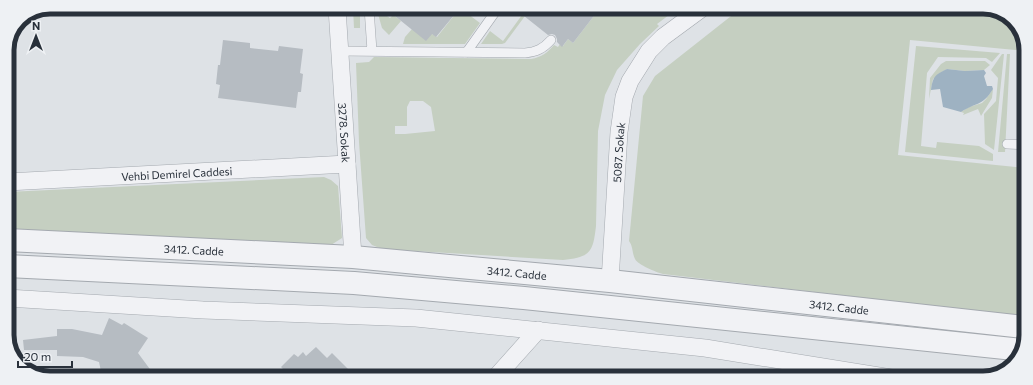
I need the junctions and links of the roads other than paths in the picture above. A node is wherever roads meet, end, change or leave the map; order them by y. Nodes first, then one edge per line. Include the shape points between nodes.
1 (337, 14) edge
2 (369, 14) edge
3 (494, 14) edge
4 (694, 14) edge
5 (551, 40) dead end
6 (340, 51) junction
7 (372, 51) junction
8 (466, 53) junction
9 (1007, 144) dead end
10 (1019, 145) edge
11 (347, 164) junction
12 (14, 182) edge
13 (14, 240) edge
14 (353, 257) junction
15 (14, 266) edge
16 (610, 281) junction
17 (354, 283) junction
18 (14, 298) edge
19 (1019, 326) edge
20 (538, 330) junction
21 (1016, 349) edge
22 (501, 371) edge
23 (848, 371) edge

1 - 6 street, 3278. Sokak
2 - 7 lane
3 - 8 lane
4 - 16 street, 5087. Sokak via 649,51 638,66 624,97 619,132
5 - 8 lane via 542,49 525,54
6 - 7 lane
6 - 11 street, 3278. Sokak
7 - 8 lane
9 - 10 lane
11 - 12 street, Vehbi Demirel Caddesi
11 - 14 street, 3278. Sokak
13 - 14 street, 3412. Cadde
14 - 16 street, 3412. Cadde
14 - 17 street
15 - 17 street
16 - 19 street, 3412. Cadde
17 - 21 street via 532,298
18 - 20 street via 203,310 416,318
20 - 22 street
20 - 23 street via 705,348

